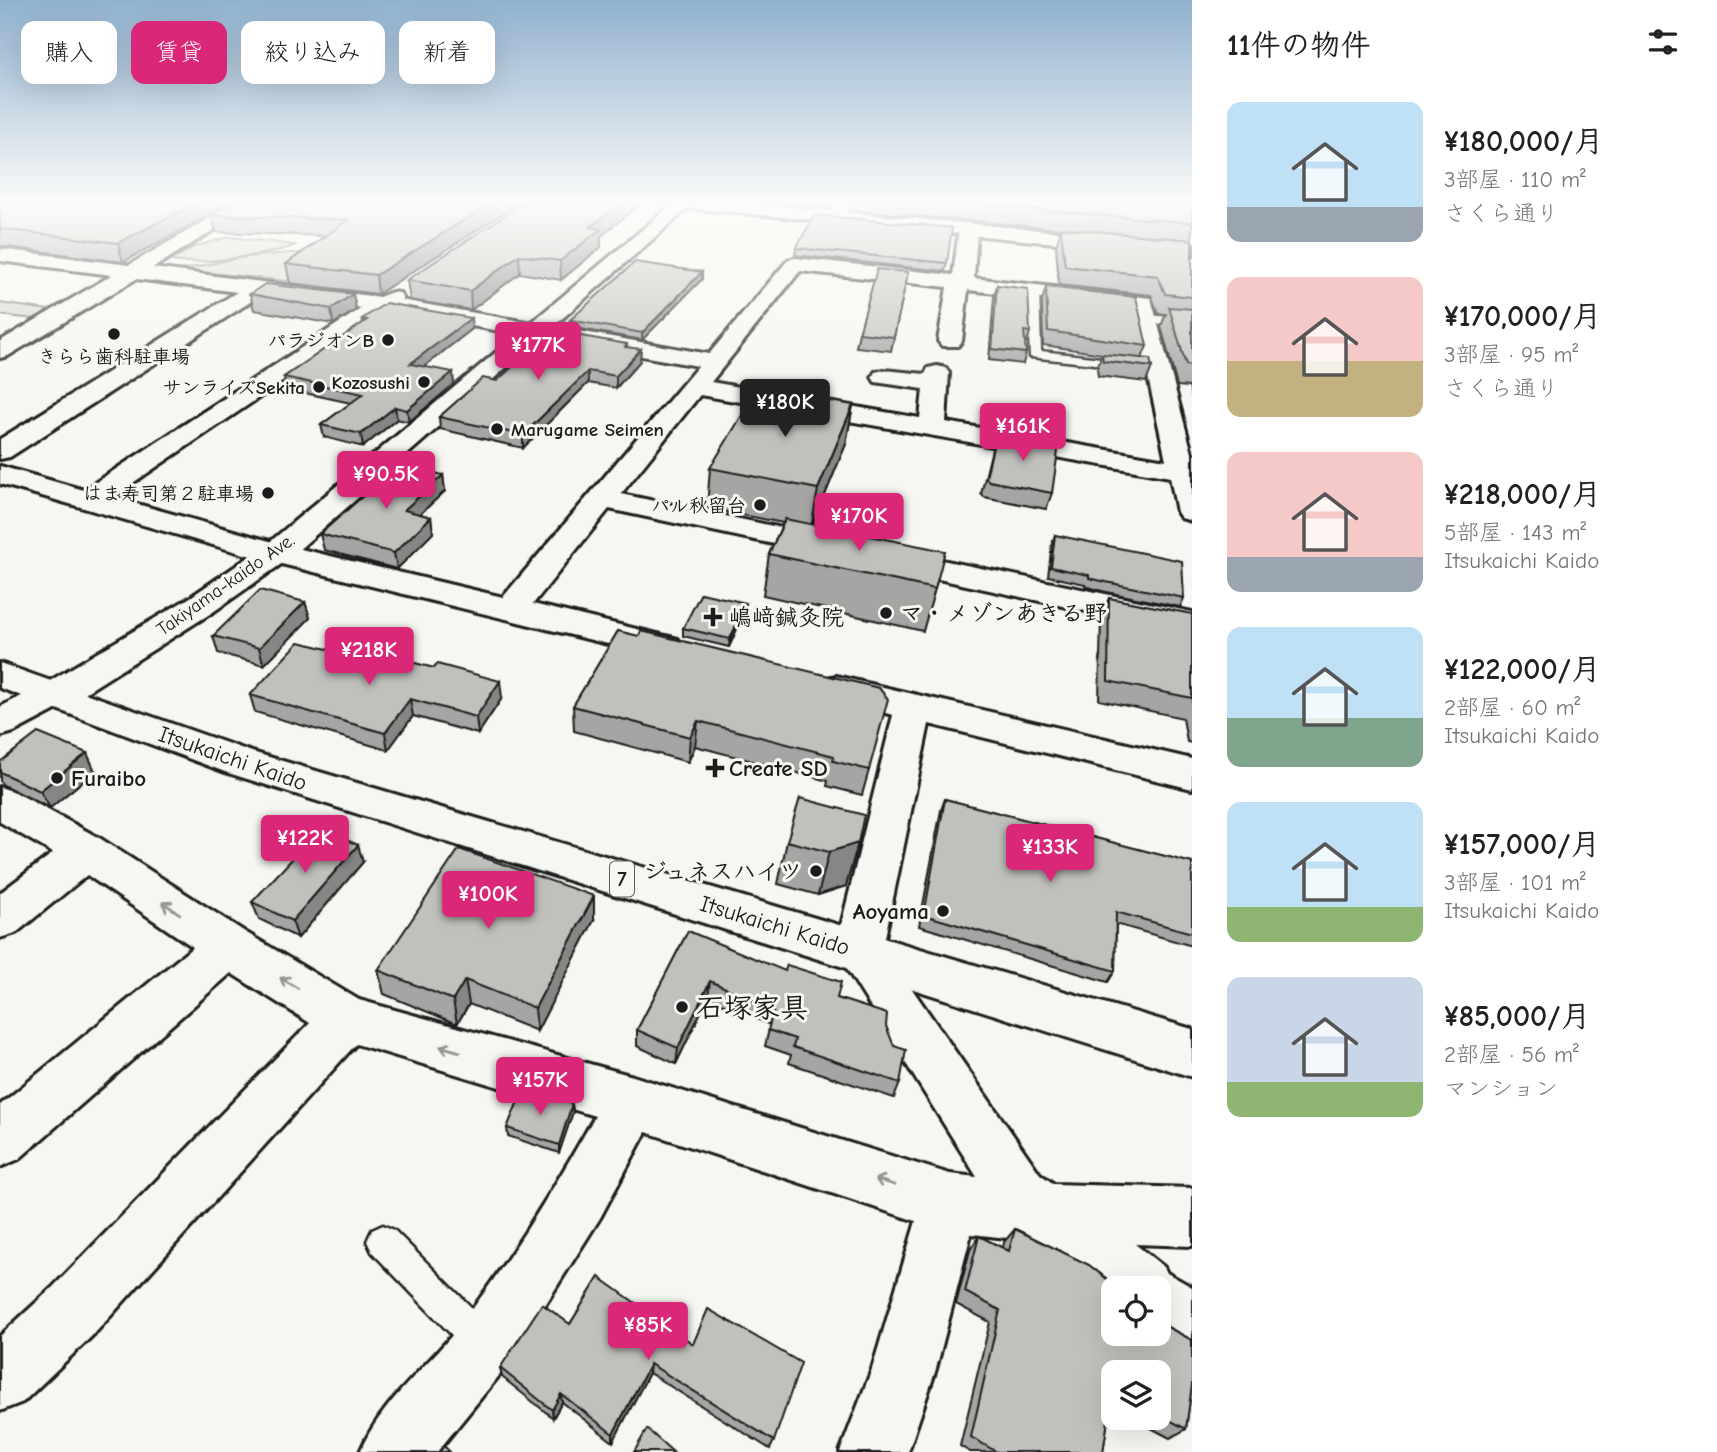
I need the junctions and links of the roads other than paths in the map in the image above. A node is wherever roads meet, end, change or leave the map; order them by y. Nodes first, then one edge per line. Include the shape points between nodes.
1 (123, 270) edge
2 (608, 270) edge
3 (790, 270) edge
4 (846, 270) edge
5 (964, 270) edge
6 (133, 271) junction
7 (963, 283) junction
8 (259, 287) junction
9 (406, 289) edge
10 (1033, 290) junction
11 (384, 304) junction
12 (1147, 318) junction
13 (1192, 323) edge
14 (537, 331) junction
15 (950, 341) dead end
16 (0, 351) edge
17 (715, 362) junction
18 (884, 377) dead end
19 (1161, 380) junction
20 (695, 387) junction
21 (1192, 394) edge
22 (932, 428) junction
23 (0, 451) edge
24 (1182, 471) junction
25 (0, 475) edge
26 (602, 499) junction
27 (88, 500) junction
28 (1192, 512) edge
29 (276, 553) junction
30 (511, 610) junction
31 (1192, 623) edge
32 (700, 655) edge
33 (0, 675) edge
34 (807, 681) edge
35 (55, 694) junction
36 (915, 707) junction
37 (0, 723) edge
38 (1192, 774) edge
39 (0, 803) edge
40 (86, 851) junction
41 (0, 919) edge
42 (228, 946) junction
43 (859, 950) junction
44 (347, 1019) junction
45 (1192, 1053) edge
46 (633, 1102) junction
47 (0, 1140) edge
48 (950, 1203) junction
49 (1042, 1213) junction
50 (1192, 1217) edge
51 (383, 1241) dead end
52 (1127, 1276) edge
53 (1171, 1310) edge
54 (1192, 1325) edge
55 (484, 1345) junction
56 (0, 1379) edge
57 (888, 1446) edge
58 (394, 1452) edge

1 - 6 main road
2 - 14 main road, Takiyama-kaido Ave.
3 - 17 main road
4 - 7 main road
5 - 7 main road
6 - 8 main road
6 - 16 main road
7 - 10 main road
7 - 15 main road via 958,288
8 - 11 main road
8 - 23 main road
9 - 11 main road
10 - 12 main road via 1143,303
10 - 19 lane via 1035,354
11 - 14 main road
11 - 27 main road
12 - 13 lane
12 - 19 main road
14 - 17 main road
14 - 29 main road, Takiyama-kaido Ave.
17 - 20 main road
18 - 22 main road via 936,378
19 - 21 main road
19 - 24 main road
20 - 22 main road
20 - 26 main road
22 - 24 main road
24 - 28 main road
25 - 27 main road
26 - 30 main road
26 - 31 main road
27 - 29 main road
29 - 30 main road
29 - 35 main road, Takiyama-kaido Ave.
30 - 32 main road
33 - 35 main road, Itsukaichi Kaido / 7
34 - 36 main road
35 - 37 main road, Takiyama-kaido Ave.
35 - 43 main road, Itsukaichi Kaido / 7 via 251,766
36 - 38 main road
36 - 43 main road
39 - 40 main road
40 - 41 main road
42 -> 40 main road
44 -> 42 main road
42 - 47 main road
43 - 45 main road, Itsukaichi Kaido / 7
43 - 49 main road via 1020,1194
46 -> 44 main road
44 - 56 main road via 74,1310
48 -> 46 main road
46 - 55 main road via 580,1198
48 - 49 main road
48 - 57 main road via 904,1369
49 - 50 main road
49 - 52 main road
51 - 55 lane
53 - 54 main road
55 - 58 main road

